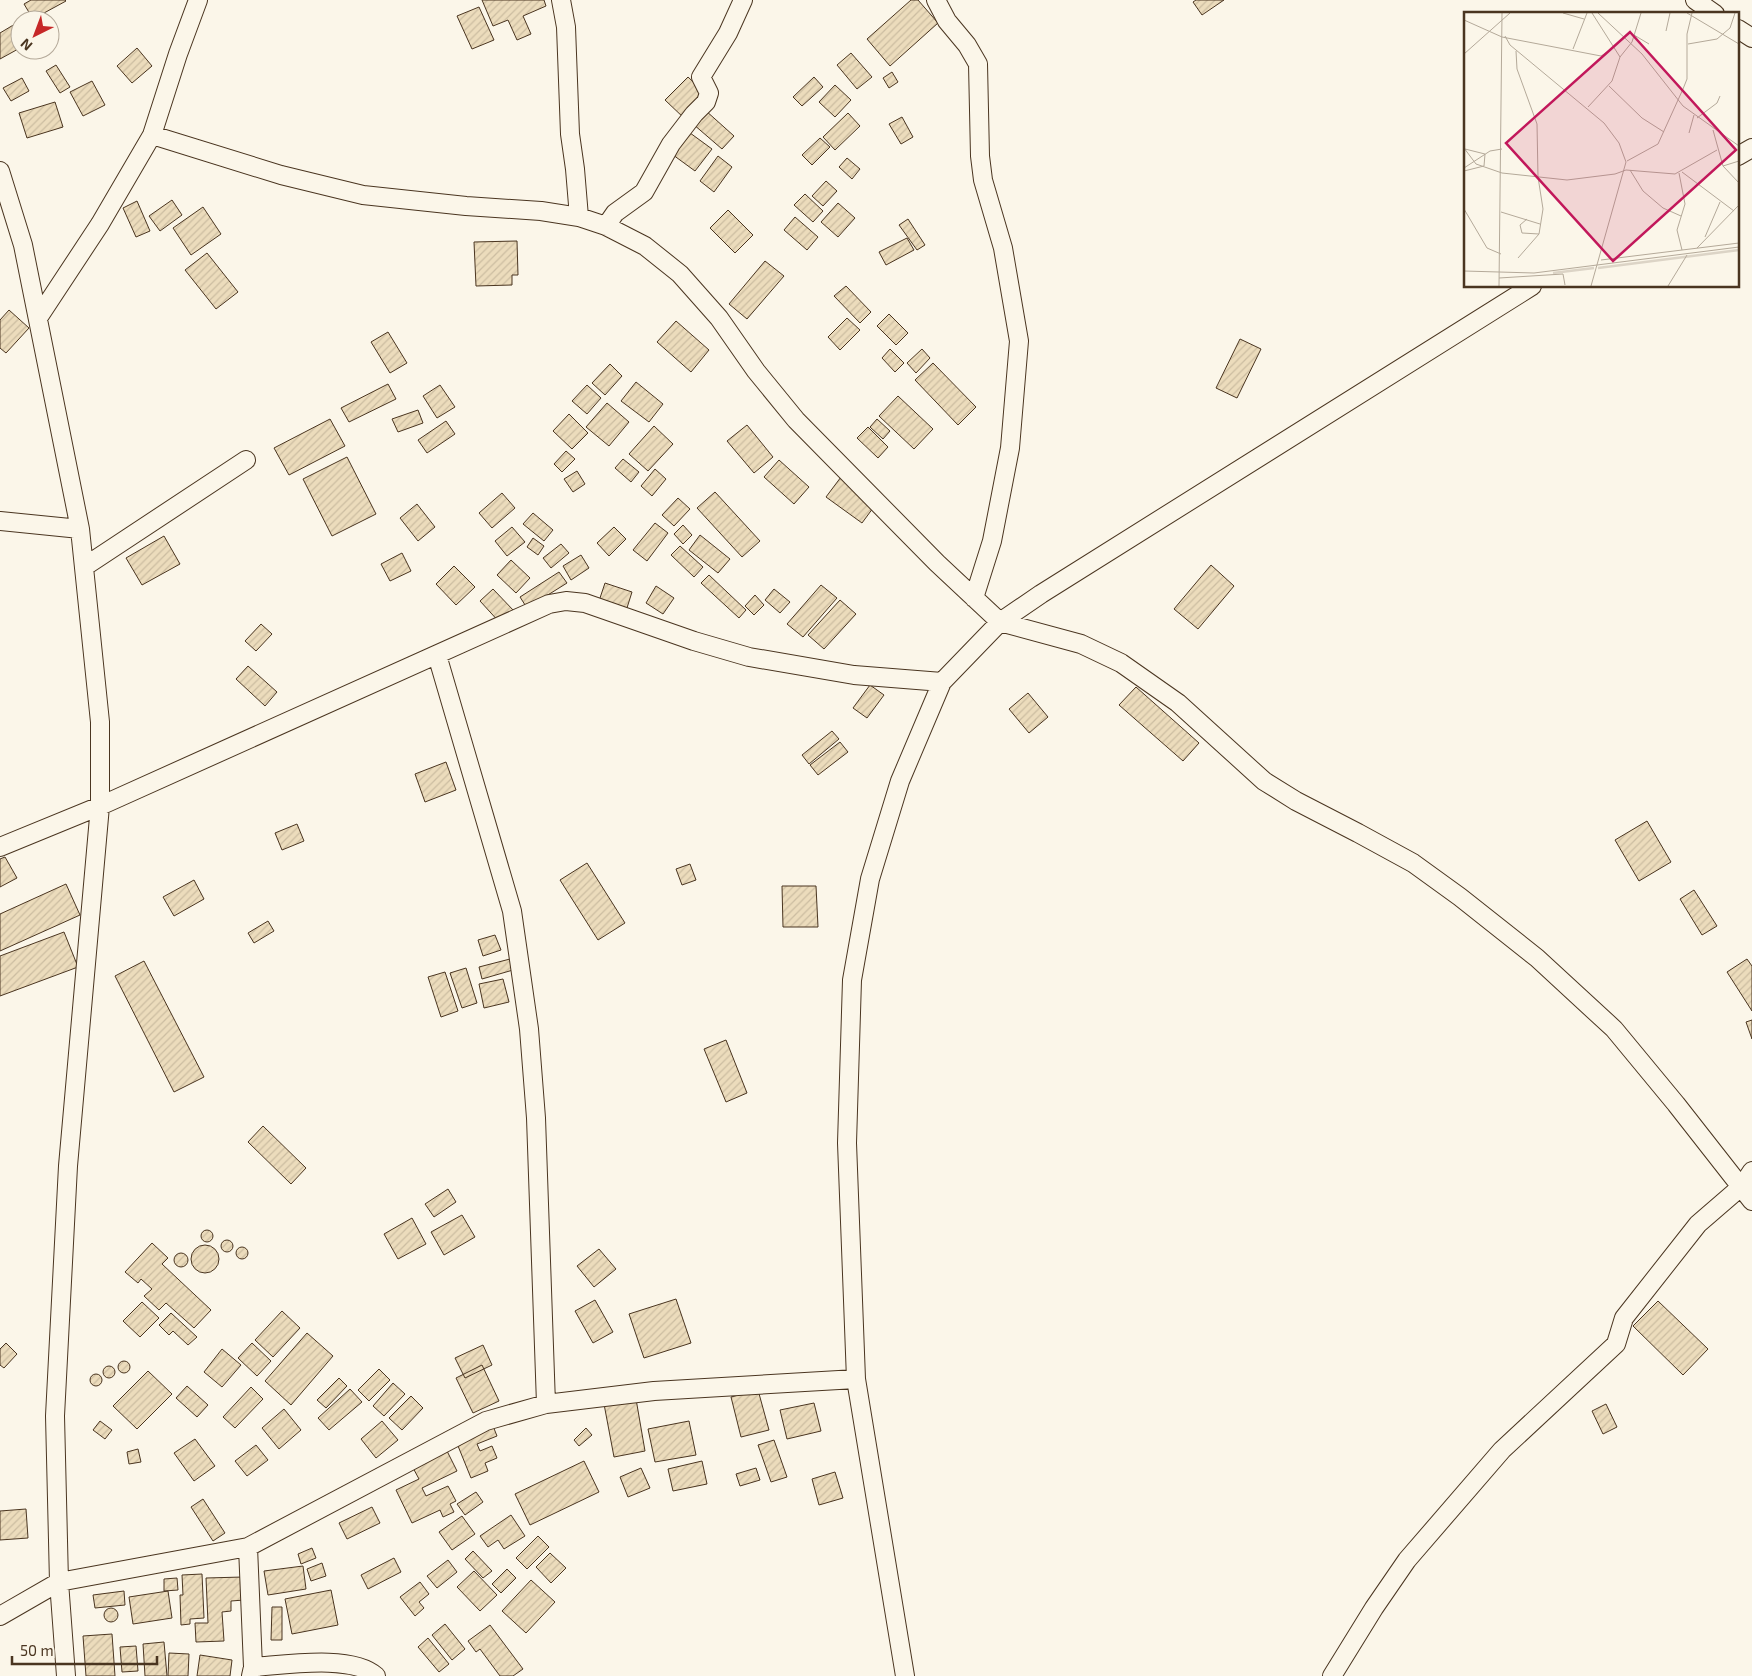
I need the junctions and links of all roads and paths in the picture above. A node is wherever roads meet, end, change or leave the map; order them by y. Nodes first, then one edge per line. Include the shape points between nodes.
1 (198, 0) edge
2 (561, 0) edge
3 (743, 0) edge
4 (936, 0) edge
5 (1695, 0) edge
6 (1712, 12) edge
7 (1740, 30) edge
8 (1752, 38) edge
9 (152, 135) junction
10 (1752, 148) edge
11 (1740, 155) edge
12 (0, 171) edge
13 (579, 217) junction
14 (606, 226) junction
15 (1529, 288) edge
16 (38, 318) junction
17 (246, 460) dead end
18 (0, 521) edge
19 (80, 530) junction
20 (84, 568) junction
21 (974, 598) junction
22 (1000, 622) junction
23 (436, 655) junction
24 (942, 682) junction
25 (100, 806) junction
26 (0, 847) edge
27 (1752, 1170) edge
28 (1742, 1186) junction
29 (1752, 1201) edge
30 (856, 1379) junction
31 (546, 1404) junction
32 (248, 1546) junction
33 (59, 1582) junction
34 (0, 1616) edge
35 (252, 1672) edge
36 (66, 1676) edge
37 (376, 1676) edge
38 (905, 1676) edge
39 (1332, 1676) edge

1 - 9 street
2 - 13 street via 566,27 570,134
3 - 14 street via 728,33 701,77 709,93 706,102 671,144 644,192 615,213
4 - 21 street via 978,64 983,180 1003,248 1019,341 1010,448 992,541
5 - 6 street
7 - 8 street
9 - 13 street via 282,175 363,195
9 - 16 street via 100,224
10 - 11 street
12 - 16 street via 23,245
13 - 14 street
14 - 21 street via 644,246 680,274 719,318 796,420
15 - 22 street
16 - 19 street
17 - 20 street
18 - 19 street
19 - 20 street
20 - 25 street via 100,722
21 - 22 street
22 - 24 street
22 - 28 street via 1081,644 1121,663 1178,704 1264,781 1412,863 1460,897 1537,958 1614,1029
23 - 24 street via 549,604 566,600 585,603 694,642 748,657 854,675
23 - 25 street
23 - 31 street via 514,921 529,1029 536,1118
24 - 30 street via 900,781 870,879 852,980 847,1143
25 - 26 street
25 - 33 street via 68,1166 55,1416
27 - 28 street
28 - 29 street
28 - 39 street via 1698,1224 1624,1318 1616,1344 1502,1450 1407,1560
30 - 31 street via 663,1391
30 - 38 street
31 - 32 street via 486,1421
32 - 33 street
32 - 35 street
33 - 34 street
33 - 36 street
35 - 37 street via 319,1663 346,1663

